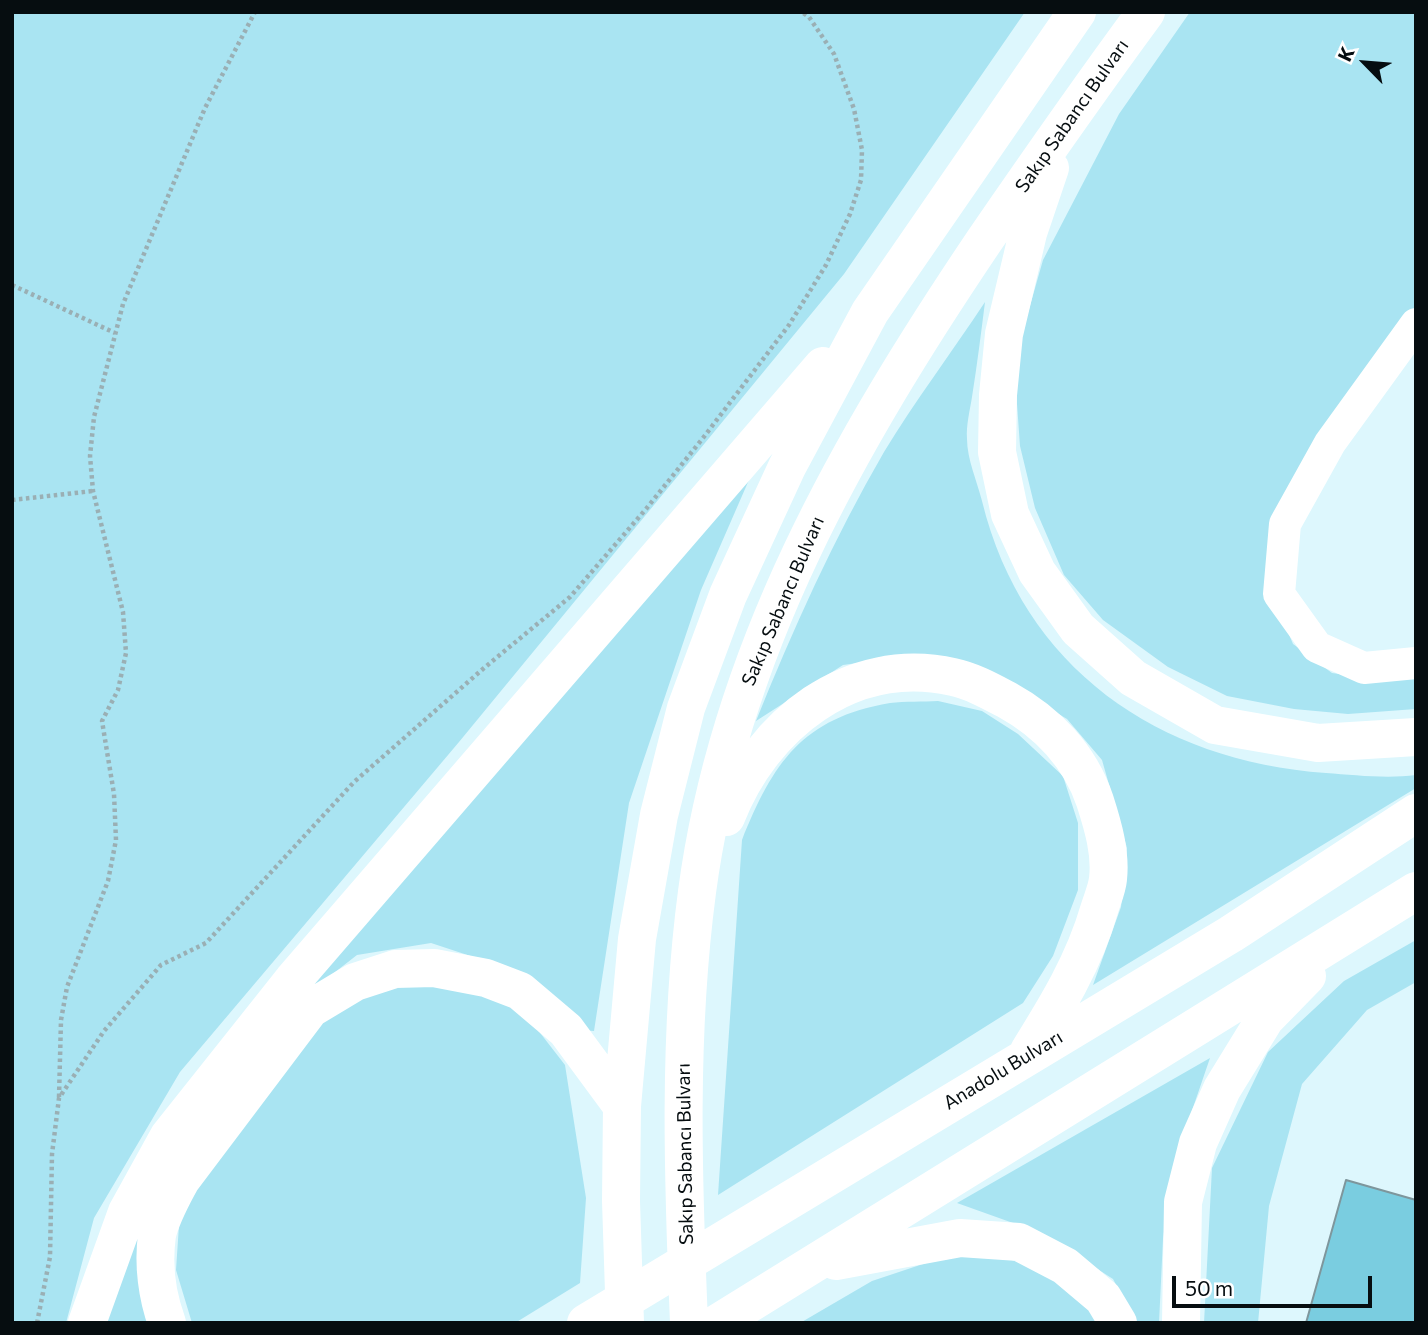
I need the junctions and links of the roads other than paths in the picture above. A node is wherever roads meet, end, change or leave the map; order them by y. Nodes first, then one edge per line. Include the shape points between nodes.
1 (1077, 12) edge
2 (1146, 12) edge
3 (1066, 120) junction
4 (870, 312) junction
5 (1416, 324) edge
6 (1416, 663) edge
7 (1416, 737) edge
8 (1416, 813) edge
9 (697, 891) junction
10 (1416, 891) edge
11 (1356, 929) junction
12 (1026, 1056) junction
13 (622, 1106) junction
14 (814, 1265) junction
15 (87, 1323) edge
16 (167, 1323) edge
17 (586, 1323) edge
18 (625, 1323) edge
19 (689, 1323) edge
20 (718, 1323) edge
21 (1118, 1323) edge
22 (1181, 1323) edge

1 - 4 main road
2 - 3 main road, Sakıp Sabancı Bulvarı
3 - 7 main road via 1028,233 1004,334 998,396 997,452 1010,514 1037,572 1079,629 1133,678 1215,725 1318,743
3 - 9 main road, Sakıp Sabancı Bulvarı via 910,356 851,453 807,539 761,644 734,725 713,803
4 - 13 main road via 787,467 728,595 686,708 659,815 637,939
4 - 15 main road via 293,980 169,1136 127,1212
5 - 6 street via 1330,443 1284,524 1279,594 1317,646 1364,668
8 - 12 main road, Anadolu Bulvarı via 1231,934
9 - 12 main road via 729,810 753,766 782,729 815,702 857,681 893,674 954,677 988,690 1020,707 1070,751 1090,787 1107,852 1108,880 1093,931 1069,988
9 - 19 main road, Sakıp Sabancı Bulvarı via 684,1042
10 - 11 main road
11 - 14 main road
11 - 22 main road via 1265,1019 1222,1089 1198,1143 1184,1202
12 - 17 main road, Anadolu Bulvarı
13 - 16 main road via 566,1030 520,991 486,978 434,968 395,969 355,982 310,1009 181,1180 158,1235 159,1301
13 - 18 main road
14 - 20 main road
14 - 21 main road via 960,1238 1019,1242 1065,1266 1103,1298

